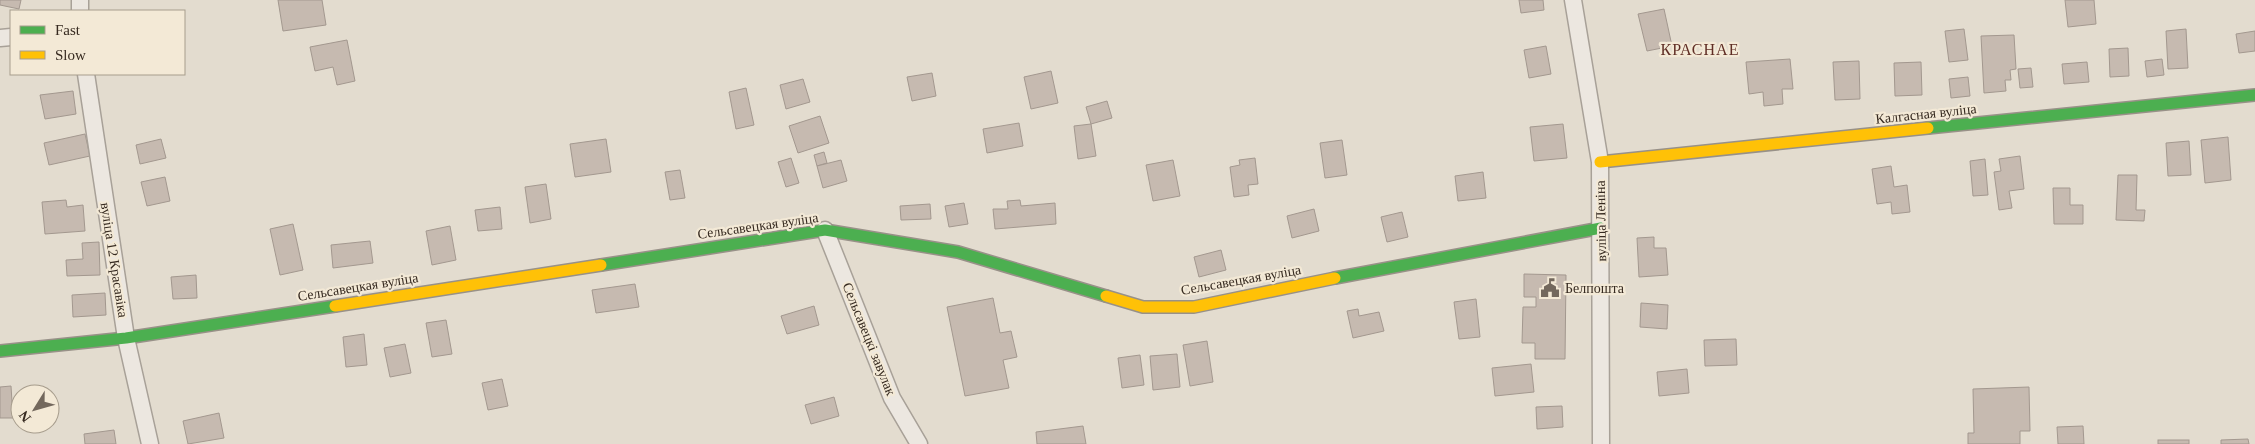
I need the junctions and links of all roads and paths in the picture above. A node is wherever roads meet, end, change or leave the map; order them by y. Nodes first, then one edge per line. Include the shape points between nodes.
1 (1573, 0) edge
2 (86, 75) edge
3 (2255, 95) edge
4 (1600, 162) junction
5 (1601, 228) junction
6 (825, 230) junction
7 (126, 338) junction
8 (0, 351) edge
9 (150, 444) edge
10 (919, 444) edge
11 (1601, 444) edge

1 - 4 street, вуліца Леніна
2 - 7 street, вуліца 12 Красавіка
3 - 4 street, Калгасная вуліца
4 - 5 street, вуліца Леніна
5 - 6 street, Сельсавецкая вуліца via 1194,307 1143,307 958,252
5 - 11 street, вуліца Леніна
6 - 7 street, Сельсавецкая вуліца
6 - 10 street, Сельсавецкі завулак via 892,398
7 - 8 street, Сельсавецкая вуліца
7 - 9 street, вуліца 12 Красавіка

